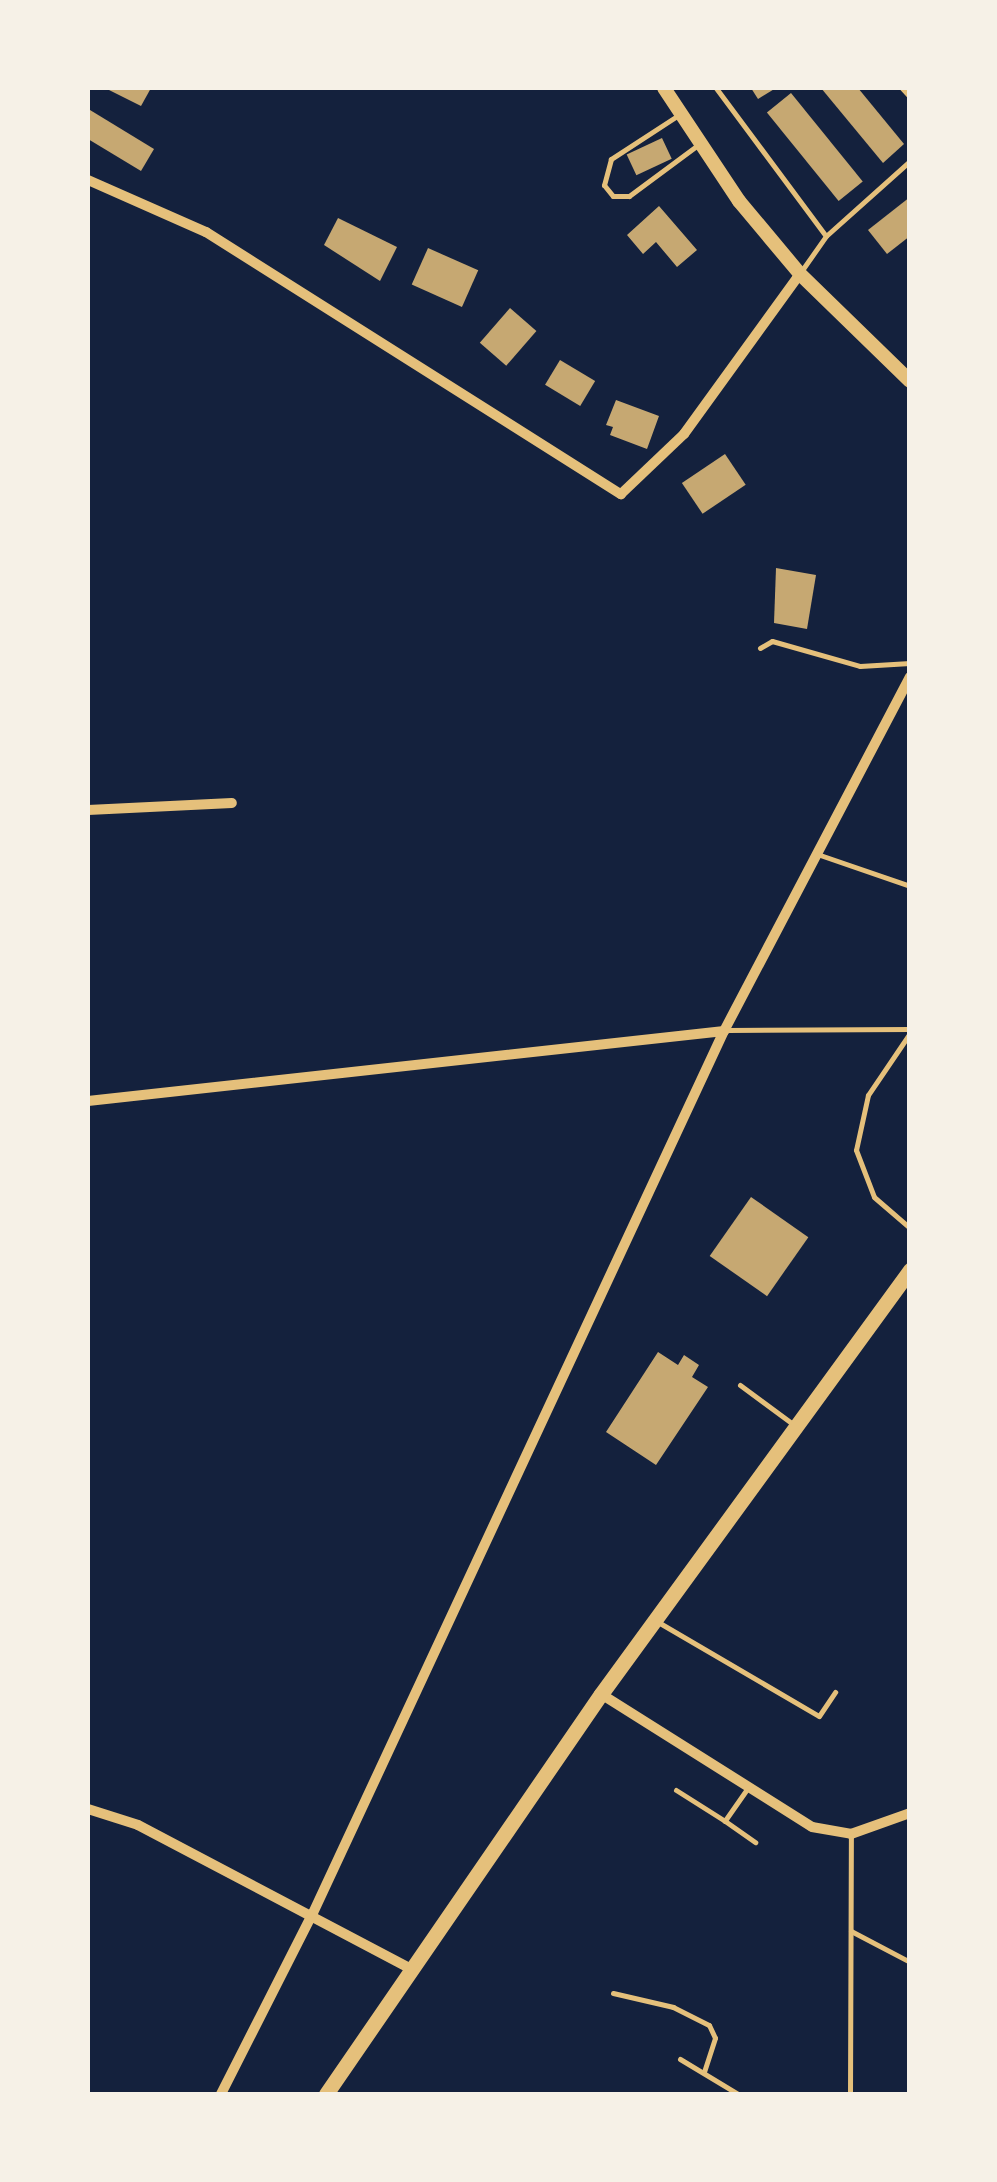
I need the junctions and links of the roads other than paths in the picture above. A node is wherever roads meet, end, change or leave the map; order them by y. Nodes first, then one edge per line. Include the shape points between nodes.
1 (664, 88) edge
2 (716, 88) edge
3 (902, 88) edge
4 (910, 96) edge
5 (680, 114) junction
6 (699, 144) junction
7 (910, 162) edge
8 (88, 180) edge
9 (826, 236) junction
10 (800, 274) junction
11 (910, 381) edge
12 (760, 648) dead end
13 (910, 663) edge
14 (910, 677) edge
15 (897, 702) junction
16 (910, 707) edge
17 (232, 803) dead end
18 (88, 810) edge
19 (817, 854) junction
20 (910, 886) edge
21 (724, 1030) junction
22 (910, 1031) edge
23 (88, 1101) edge
24 (910, 1228) edge
25 (910, 1270) edge
26 (740, 1386) dead end
27 (796, 1427) junction
28 (655, 1620) junction
29 (835, 1692) dead end
30 (601, 1694) junction
31 (749, 1787) junction
32 (676, 1790) dead end
33 (88, 1808) edge
34 (910, 1813) edge
35 (726, 1822) junction
36 (851, 1834) junction
37 (755, 1842) dead end
38 (313, 1913) junction
39 (851, 1930) junction
40 (910, 1962) edge
41 (414, 1970) junction
42 (614, 1993) dead end
43 (680, 2059) dead end
44 (704, 2072) junction
45 (221, 2094) edge
46 (326, 2094) edge
47 (738, 2094) edge
48 (850, 2094) edge

1 - 5 main road
2 - 9 lane
3 - 4 lane
5 - 6 main road
5 - 6 lane via 610,159 604,186 614,196 629,196
6 - 10 main road
7 - 9 lane
8 - 10 street via 206,232 621,494 684,434
9 - 10 lane
10 - 11 main road
12 - 13 lane via 772,640 860,666
14 - 15 street
15 - 16 lane
15 - 19 street
17 - 18 street
19 - 20 lane
19 - 21 street
21 - 22 lane
21 - 23 street
21 - 38 street
22 - 24 lane via 868,1095 856,1150 874,1197
25 - 27 main road
26 - 27 lane
27 - 28 main road
28 - 29 lane via 819,1716
28 - 30 main road
30 - 31 street
30 - 41 main road
31 - 35 lane
31 - 36 street via 812,1828
32 - 35 lane
33 - 38 street via 138,1825
34 - 36 street
35 - 37 lane
36 - 39 lane
38 - 41 street
38 - 45 street
39 - 40 lane
39 - 48 lane
41 - 46 main road
42 - 44 lane via 673,2006 709,2025 715,2038
43 - 44 lane
44 - 47 lane

